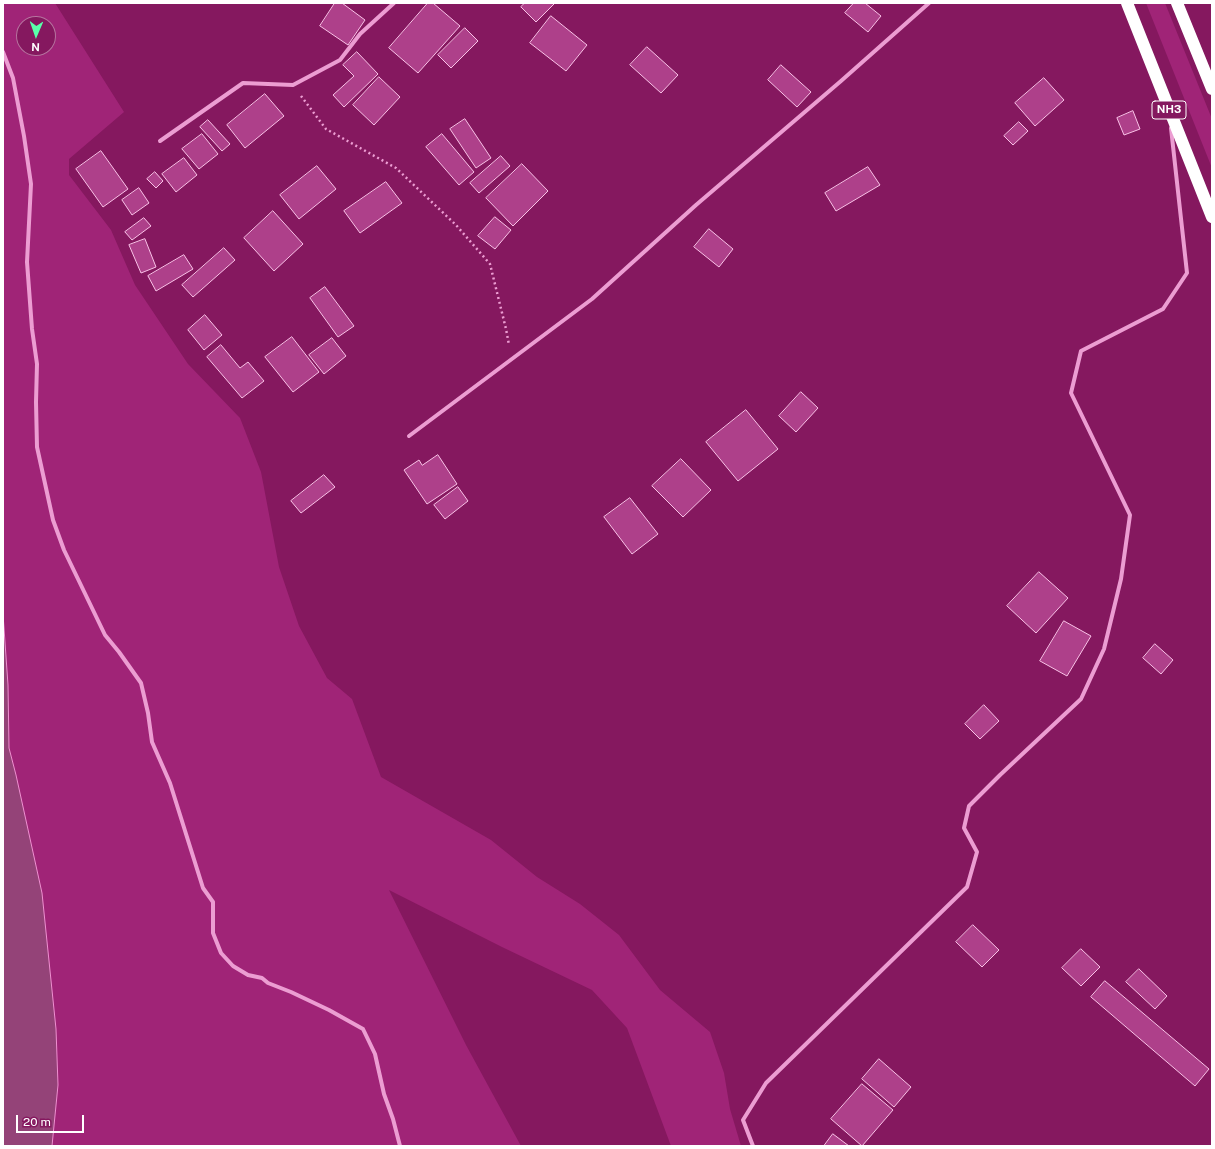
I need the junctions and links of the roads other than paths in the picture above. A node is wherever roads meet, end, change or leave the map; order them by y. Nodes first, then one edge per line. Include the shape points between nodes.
1 (394, 3) edge
2 (929, 3) edge
3 (1127, 3) edge
4 (1177, 3) edge
5 (3, 52) edge
6 (1212, 89) edge
7 (1162, 91) junction
8 (160, 140) dead end
9 (1212, 217) edge
10 (409, 436) dead end
11 (400, 1146) edge
12 (752, 1146) edge

1 - 8 street via 360,34 340,60 293,85 243,83
2 - 10 street via 592,299
3 - 7 highway, NH3
4 - 6 highway
5 - 11 street via 13,78 31,184 27,262 37,364 37,447 53,520 64,550 104,636 141,683 152,742 170,783 203,888 213,902 213,933 221,952 233,966 248,975 262,978 362,1029 375,1054
7 - 9 highway, NH3
7 - 12 street via 1172,130 1187,273 1163,309 1081,351 1071,393 1130,515 1121,579 1104,649 1081,699 969,806 964,828 977,852 967,887 766,1083 743,1120

